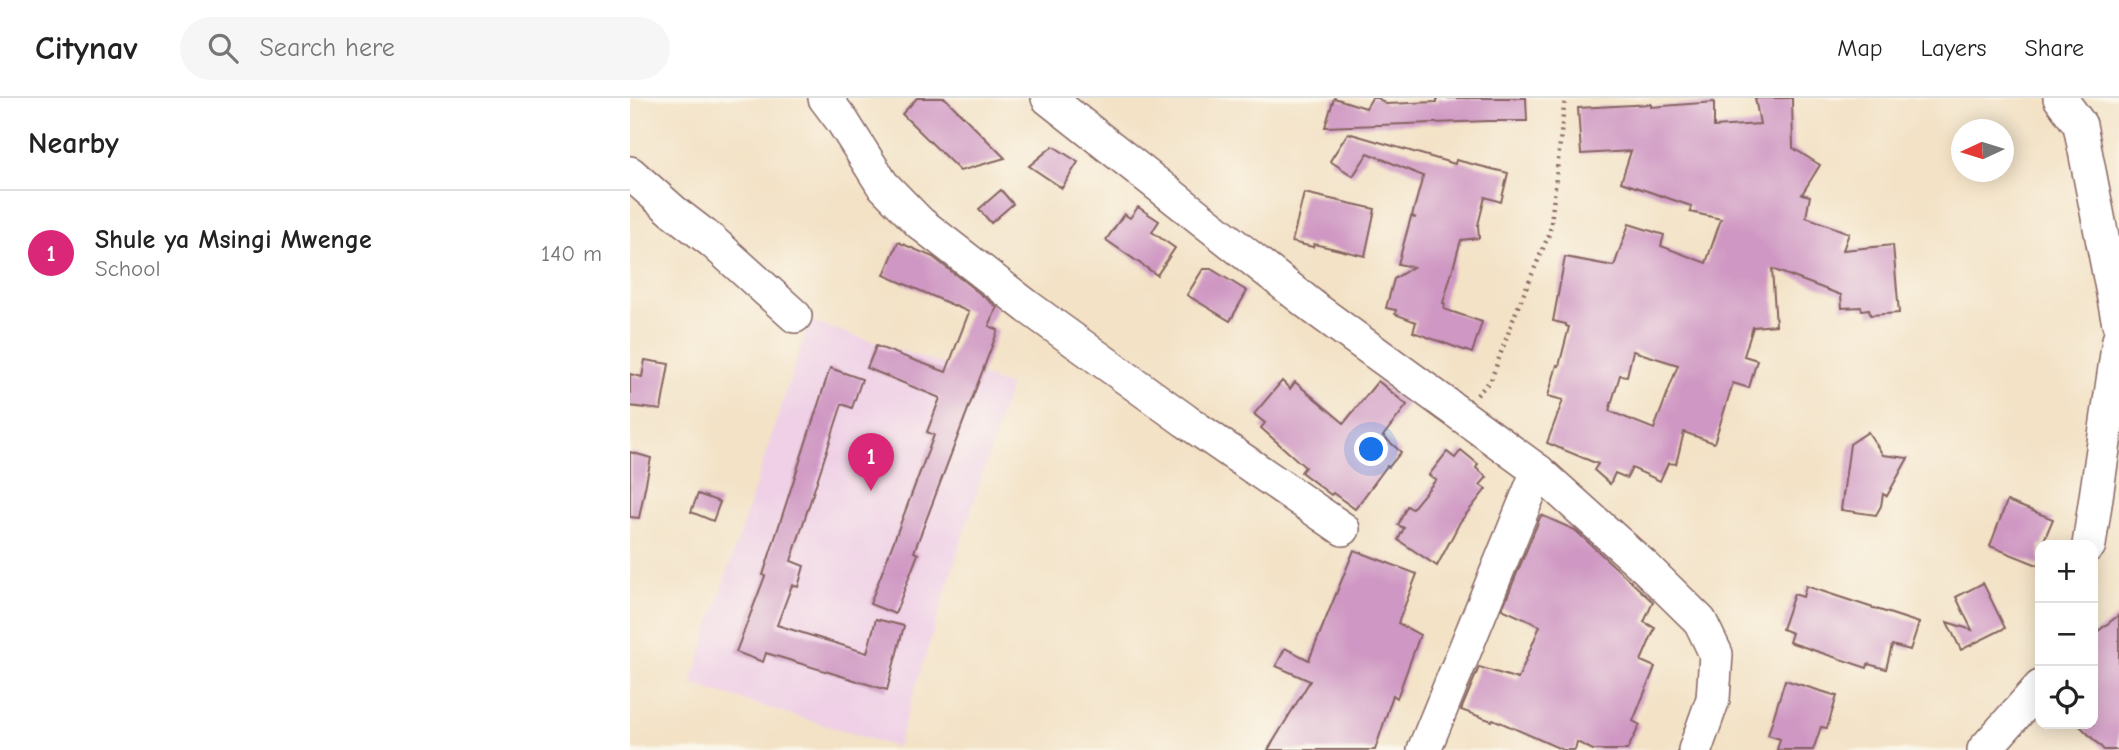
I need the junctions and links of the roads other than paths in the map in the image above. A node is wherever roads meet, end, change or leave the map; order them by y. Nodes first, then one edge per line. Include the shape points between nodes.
1 (825, 98) edge
2 (1048, 98) edge
3 (2060, 98) edge
4 (630, 173) edge
5 (795, 316) dead end
6 (2119, 324) edge
7 (2119, 340) edge
8 (1538, 471) junction
9 (1343, 528) dead end
10 (2090, 540) edge
11 (2035, 693) edge
12 (1424, 750) edge
13 (1695, 750) edge
14 (1984, 750) edge

1 - 9 street via 882,184 920,223 1175,413
2 - 8 street via 1317,310
3 - 6 street via 2080,125
4 - 5 street
7 - 10 street
8 - 12 street
8 - 13 street via 1700,621 1716,654 1713,699
11 - 14 street

